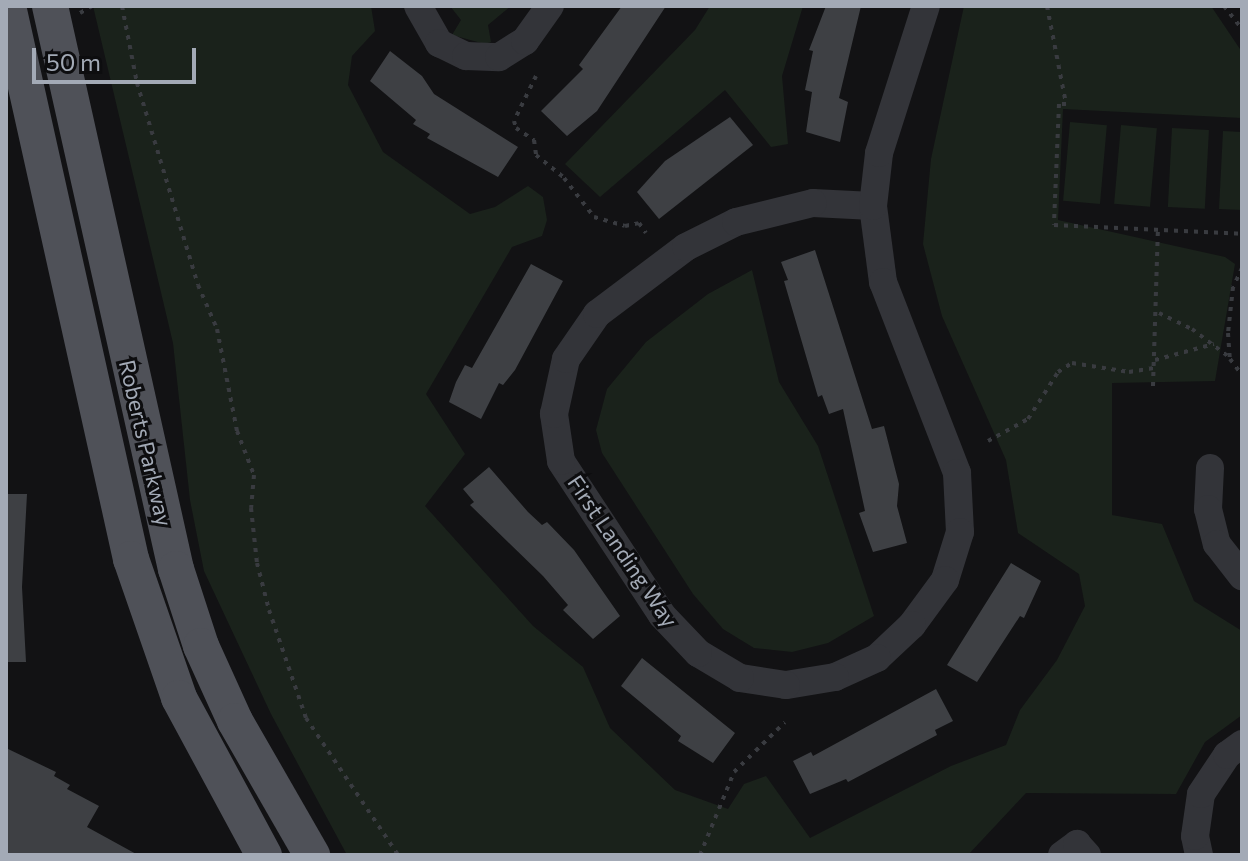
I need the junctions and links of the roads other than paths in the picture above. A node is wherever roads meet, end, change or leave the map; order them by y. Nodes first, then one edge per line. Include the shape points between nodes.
1 (8, 6) edge
2 (50, 6) edge
3 (418, 6) edge
4 (550, 6) edge
5 (926, 6) edge
6 (873, 206) junction
7 (1210, 468) dead end
8 (1242, 576) edge
9 (1242, 744) edge
10 (264, 855) edge
11 (312, 855) edge
12 (1062, 855) edge
13 (1087, 855) edge
14 (1199, 855) edge

1 - 10 main road, Roberts Parkway via 131,559 179,698
2 - 11 main road, Roberts Parkway via 176,569 201,646 235,721
3 - 4 street via 439,43 466,56 499,57 525,41
5 - 6 street, First Landing Way via 879,153
6 - 6 street, First Landing Way via 883,282 957,473 960,532 945,580 912,625 877,658 835,677 786,685 740,678 698,653 662,615 561,461 554,414 566,359 597,314 686,247 773,210 813,203
7 - 8 street via 1208,509 1217,544
9 - 14 street via 1227,755 1201,794 1195,836
12 - 13 street via 1077,844

